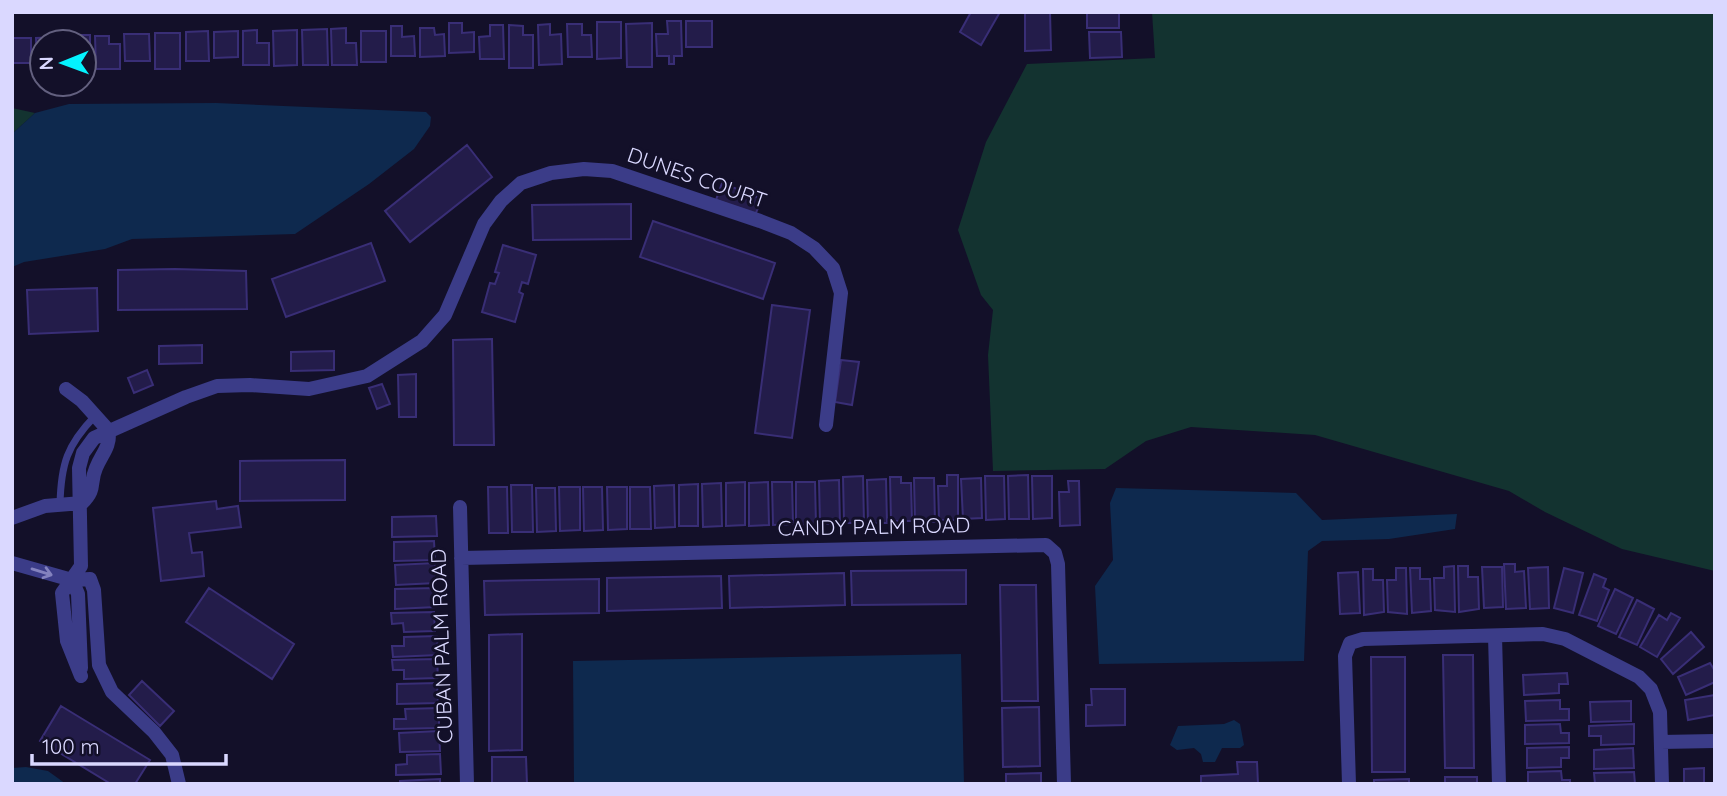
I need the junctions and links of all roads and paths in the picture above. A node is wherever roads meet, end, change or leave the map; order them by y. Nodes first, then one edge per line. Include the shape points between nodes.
1 (66, 389) dead end
2 (95, 416) junction
3 (826, 425) dead end
4 (109, 431) junction
5 (64, 466) junction
6 (79, 468) junction
7 (95, 469) junction
8 (82, 503) junction
9 (60, 505) junction
10 (460, 507) dead end
11 (12, 519) edge
12 (461, 558) junction
13 (12, 563) edge
14 (72, 580) junction
15 (96, 613) junction
16 (71, 617) junction
17 (1495, 636) junction
18 (99, 665) junction
19 (1715, 741) edge
20 (1661, 742) junction
21 (179, 784) edge
22 (467, 784) edge
23 (1064, 784) edge
24 (1349, 784) edge
25 (1499, 784) edge
26 (1662, 784) edge

1 - 2 street
2 - 4 street
2 - 5 lane via 74,438
3 - 4 street, DUNES COURT via 841,293 833,268 791,233 612,171 584,169 522,183 501,201 485,224 444,315 422,341 367,376 309,389 217,386
4 - 6 street, DUNES COURT via 94,438
4 - 7 street via 110,444
5 - 6 lane
5 - 9 lane
6 - 7 lane
6 - 8 street
7 - 8 street via 93,492
8 - 9 street
8 - 14 street via 81,566
9 - 11 street
10 - 12 street, CUBAN PALM ROAD
12 - 22 street, CUBAN PALM ROAD
12 - 23 street, CANDY PALM ROAD via 1046,545 1058,564
13 -> 14 street
14 - 15 street via 90,579
14 - 16 street via 78,594
15 - 16 lane
15 - 18 street
16 - 18 street via 66,641 81,677
17 - 20 street via 1558,637 1639,677 1655,696
17 - 24 street via 1350,643 1345,656
17 - 25 street
18 - 21 street via 112,692 172,755
19 - 20 street
20 - 26 street

